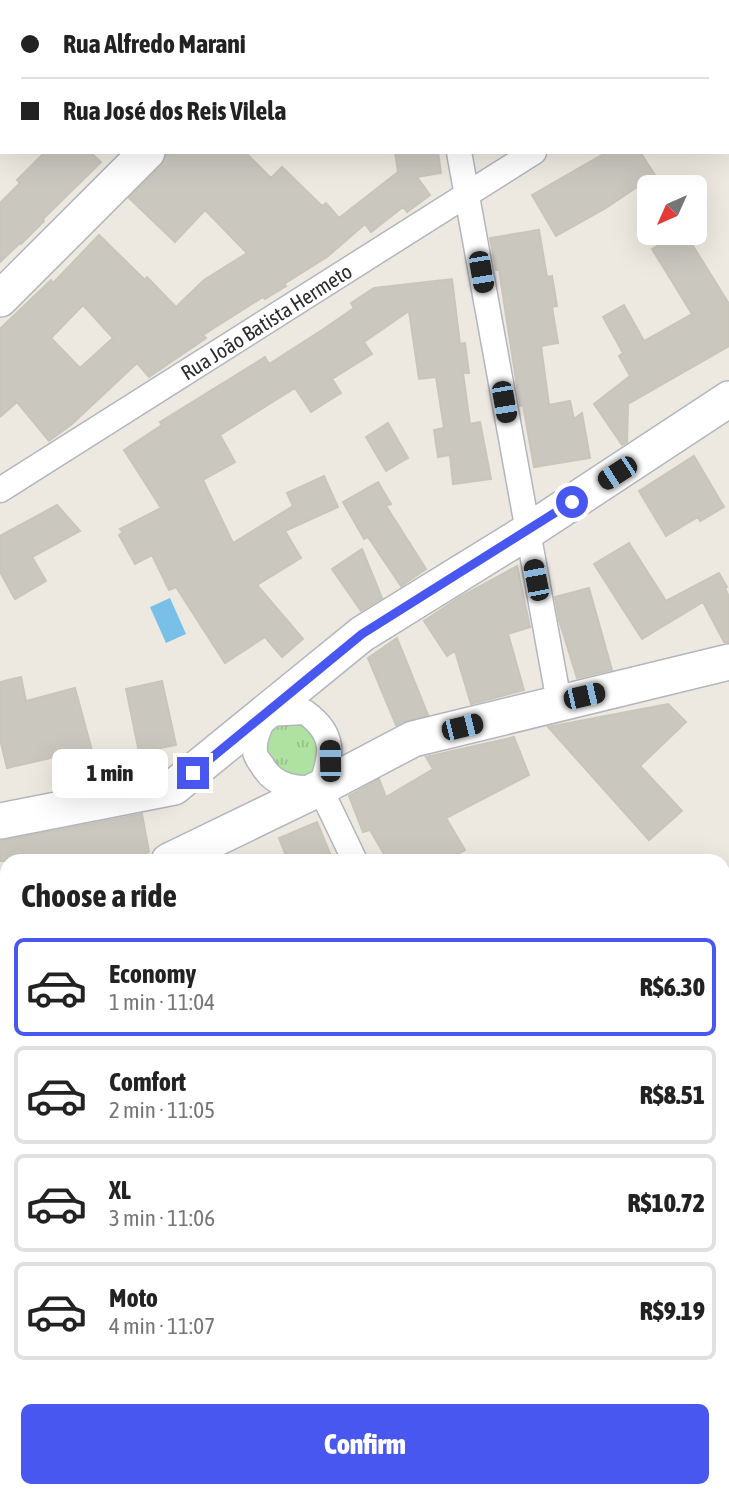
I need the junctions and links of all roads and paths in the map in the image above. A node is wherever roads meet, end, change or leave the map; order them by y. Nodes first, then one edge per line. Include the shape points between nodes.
1 (145, 154) edge
2 (460, 154) edge
3 (531, 154) edge
4 (467, 194) junction
5 (0, 299) edge
6 (729, 399) edge
7 (0, 490) edge
8 (527, 531) junction
9 (729, 662) edge
10 (559, 702) junction
11 (266, 714) junction
12 (320, 788) junction
13 (0, 821) edge
14 (183, 854) edge
15 (352, 854) edge

1 - 5 main road
2 - 4 street
3 - 4 street, Rua João Batista Hermeto
4 - 7 street, Rua João Batista Hermeto
4 - 8 street
6 - 8 main road
8 - 10 street
8 - 11 main road via 362,634
9 - 10 main road
10 - 12 main road via 413,739
11 - 12 street via 254,752 265,772 296,789
11 - 12 street via 305,712 330,739 330,761
11 - 13 main road via 174,787
12 - 14 main road
12 - 15 street

